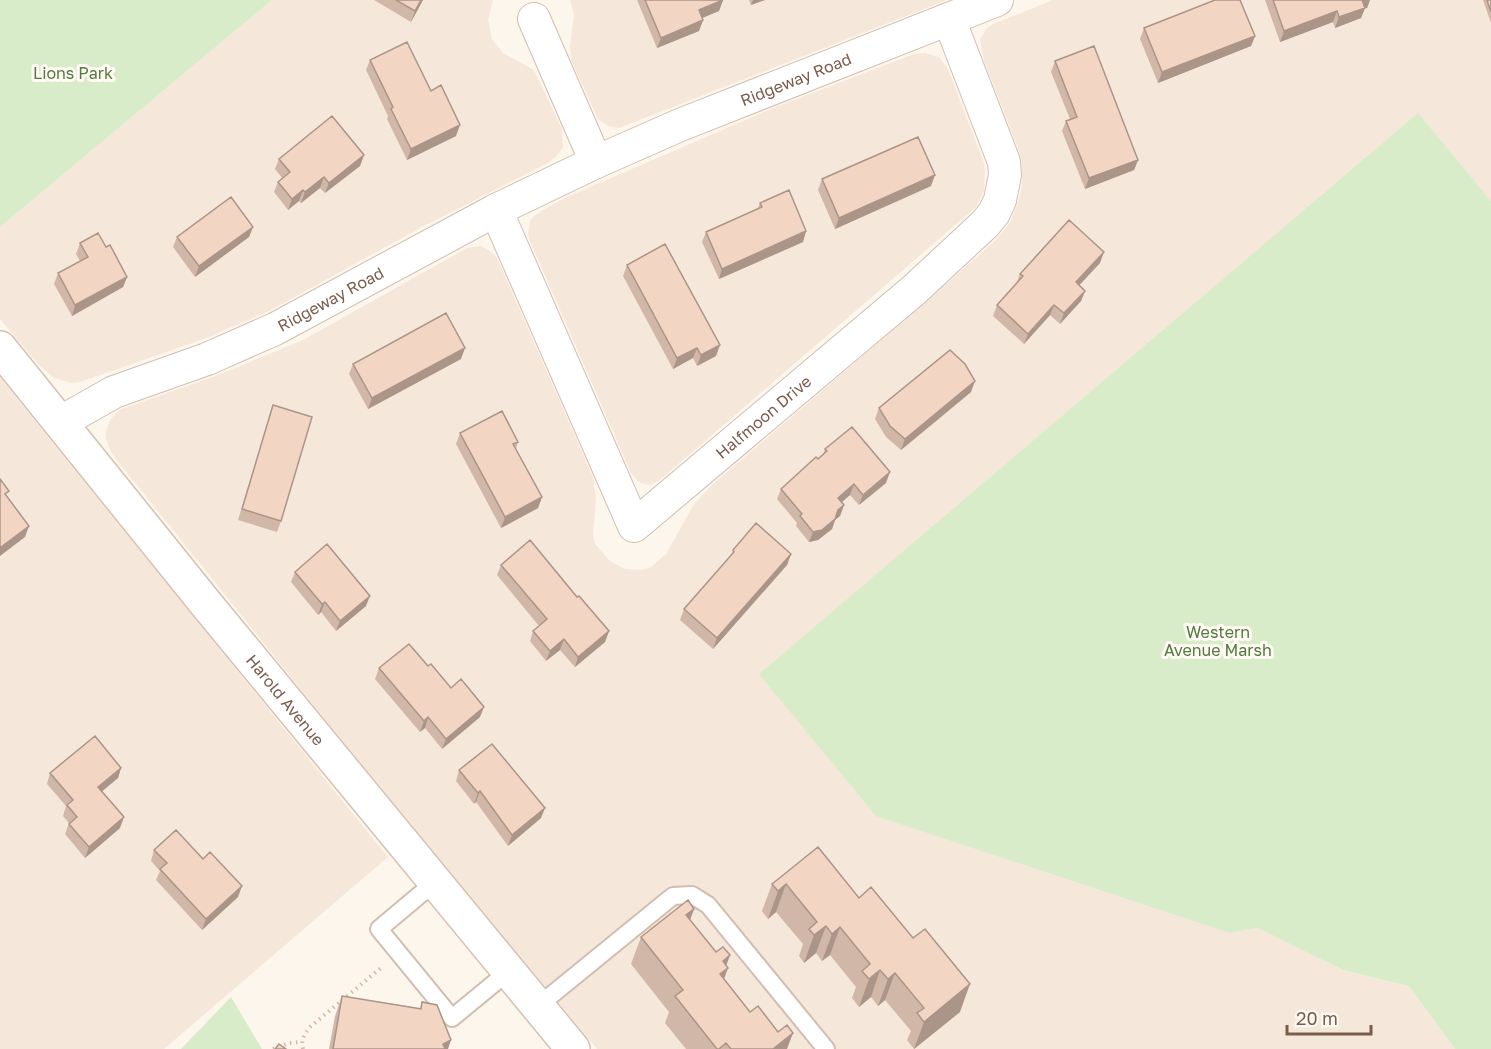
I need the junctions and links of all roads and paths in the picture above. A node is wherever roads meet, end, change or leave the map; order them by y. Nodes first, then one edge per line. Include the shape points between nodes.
1 (997, 0) edge
2 (534, 19) dead end
3 (949, 19) junction
4 (596, 162) junction
5 (496, 210) junction
6 (0, 348) edge
7 (61, 422) junction
8 (435, 882) junction
9 (398, 953) junction
10 (509, 971) junction
11 (538, 1006) junction
12 (302, 1042) junction
13 (273, 1049) edge
14 (303, 1049) edge
15 (573, 1049) edge
16 (826, 1049) edge

1 - 3 street, Ridgeway Road
2 - 4 street
3 - 4 street, Ridgeway Road
3 - 5 street, Halfmoon Drive via 1004,162 1004,188 994,213 914,290 634,526
4 - 5 street, Ridgeway Road
5 - 7 street, Ridgeway Road via 275,329 114,393
6 - 7 street, Harold Avenue
7 - 8 street, Harold Avenue
8 - 9 lane via 379,929
8 - 10 street, Harold Avenue
9 - 10 lane via 453,1018
9 - 12 path via 310,1027
10 - 11 street, Harold Avenue
11 - 15 street, Harold Avenue
11 - 16 lane via 673,896 692,895 708,905 726,925
12 - 13 path
12 - 14 path

